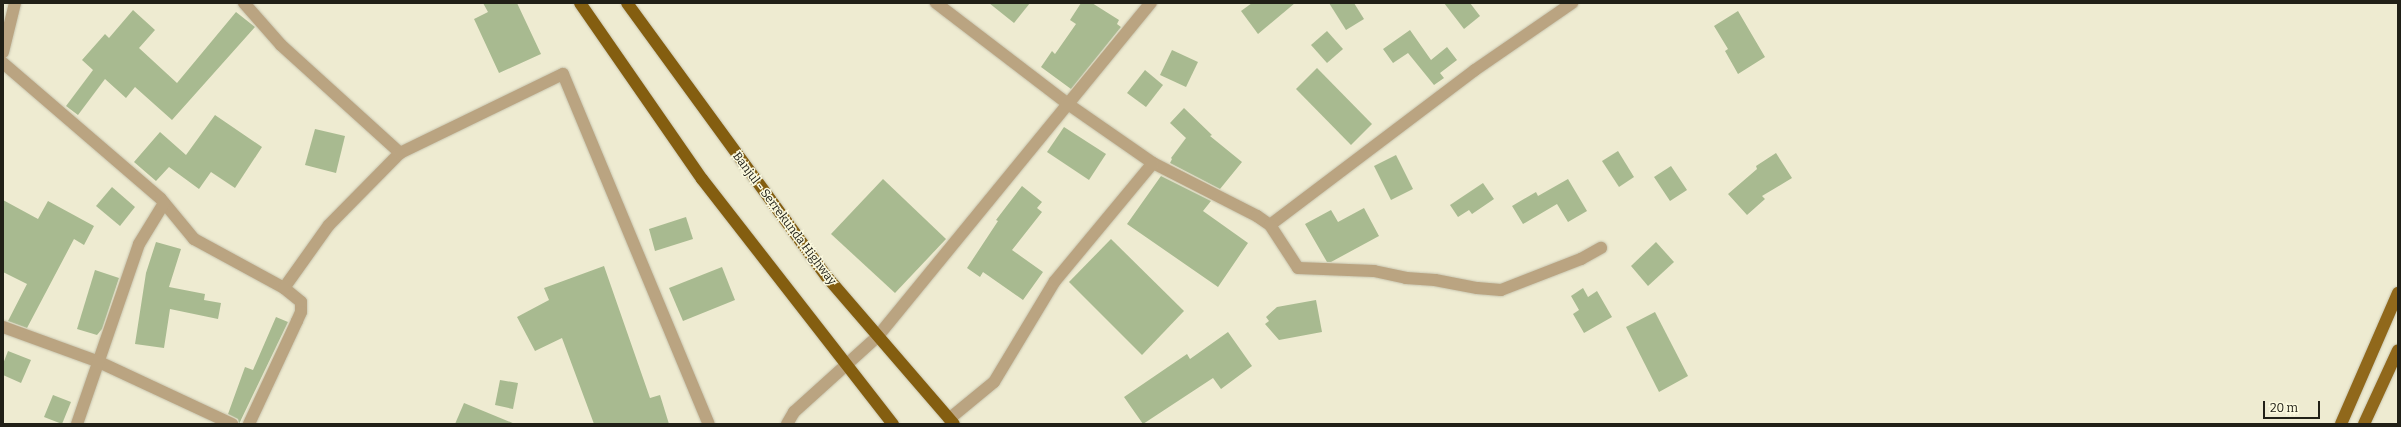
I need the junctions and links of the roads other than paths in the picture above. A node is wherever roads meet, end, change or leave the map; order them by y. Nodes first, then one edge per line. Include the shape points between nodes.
1 (15, 3) edge
2 (244, 3) edge
3 (580, 3) edge
4 (626, 3) edge
5 (936, 3) edge
6 (1151, 3) edge
7 (1572, 3) edge
8 (3, 52) edge
9 (3, 62) edge
10 (1068, 104) junction
11 (400, 153) junction
12 (1153, 163) junction
13 (164, 203) junction
14 (1270, 225) junction
15 (1601, 248) dead end
16 (284, 288) junction
17 (2398, 293) edge
18 (3, 327) edge
19 (878, 336) junction
20 (2398, 350) edge
21 (99, 362) junction
22 (846, 365) junction
23 (951, 422) edge
24 (77, 424) edge
25 (232, 424) edge
26 (249, 424) edge
27 (709, 424) edge
28 (787, 424) edge
29 (893, 424) edge
30 (2341, 424) edge
31 (2364, 424) edge

1 - 8 street
2 - 11 street via 281,45
3 - 22 highway via 702,180
4 - 19 highway, Banjul - Serrekunda Highway via 826,277
5 - 10 street
6 - 10 street
7 - 14 street via 1474,70
9 - 13 street
10 - 12 street
10 - 19 street
11 - 16 street via 329,225
11 - 27 street via 563,74
12 - 14 street
12 - 23 street via 1055,281 994,382
13 - 16 street via 194,239
13 - 21 street via 139,244
14 - 15 street via 1298,268 1374,270 1406,278 1501,290 1581,259
16 - 26 street via 301,302 301,312
17 - 30 main road
18 - 21 street
19 - 22 street
19 - 23 highway, Banjul - Serrekunda Highway
20 - 31 main road
21 - 24 street
21 - 25 street
22 - 28 street via 794,412
22 - 29 highway

